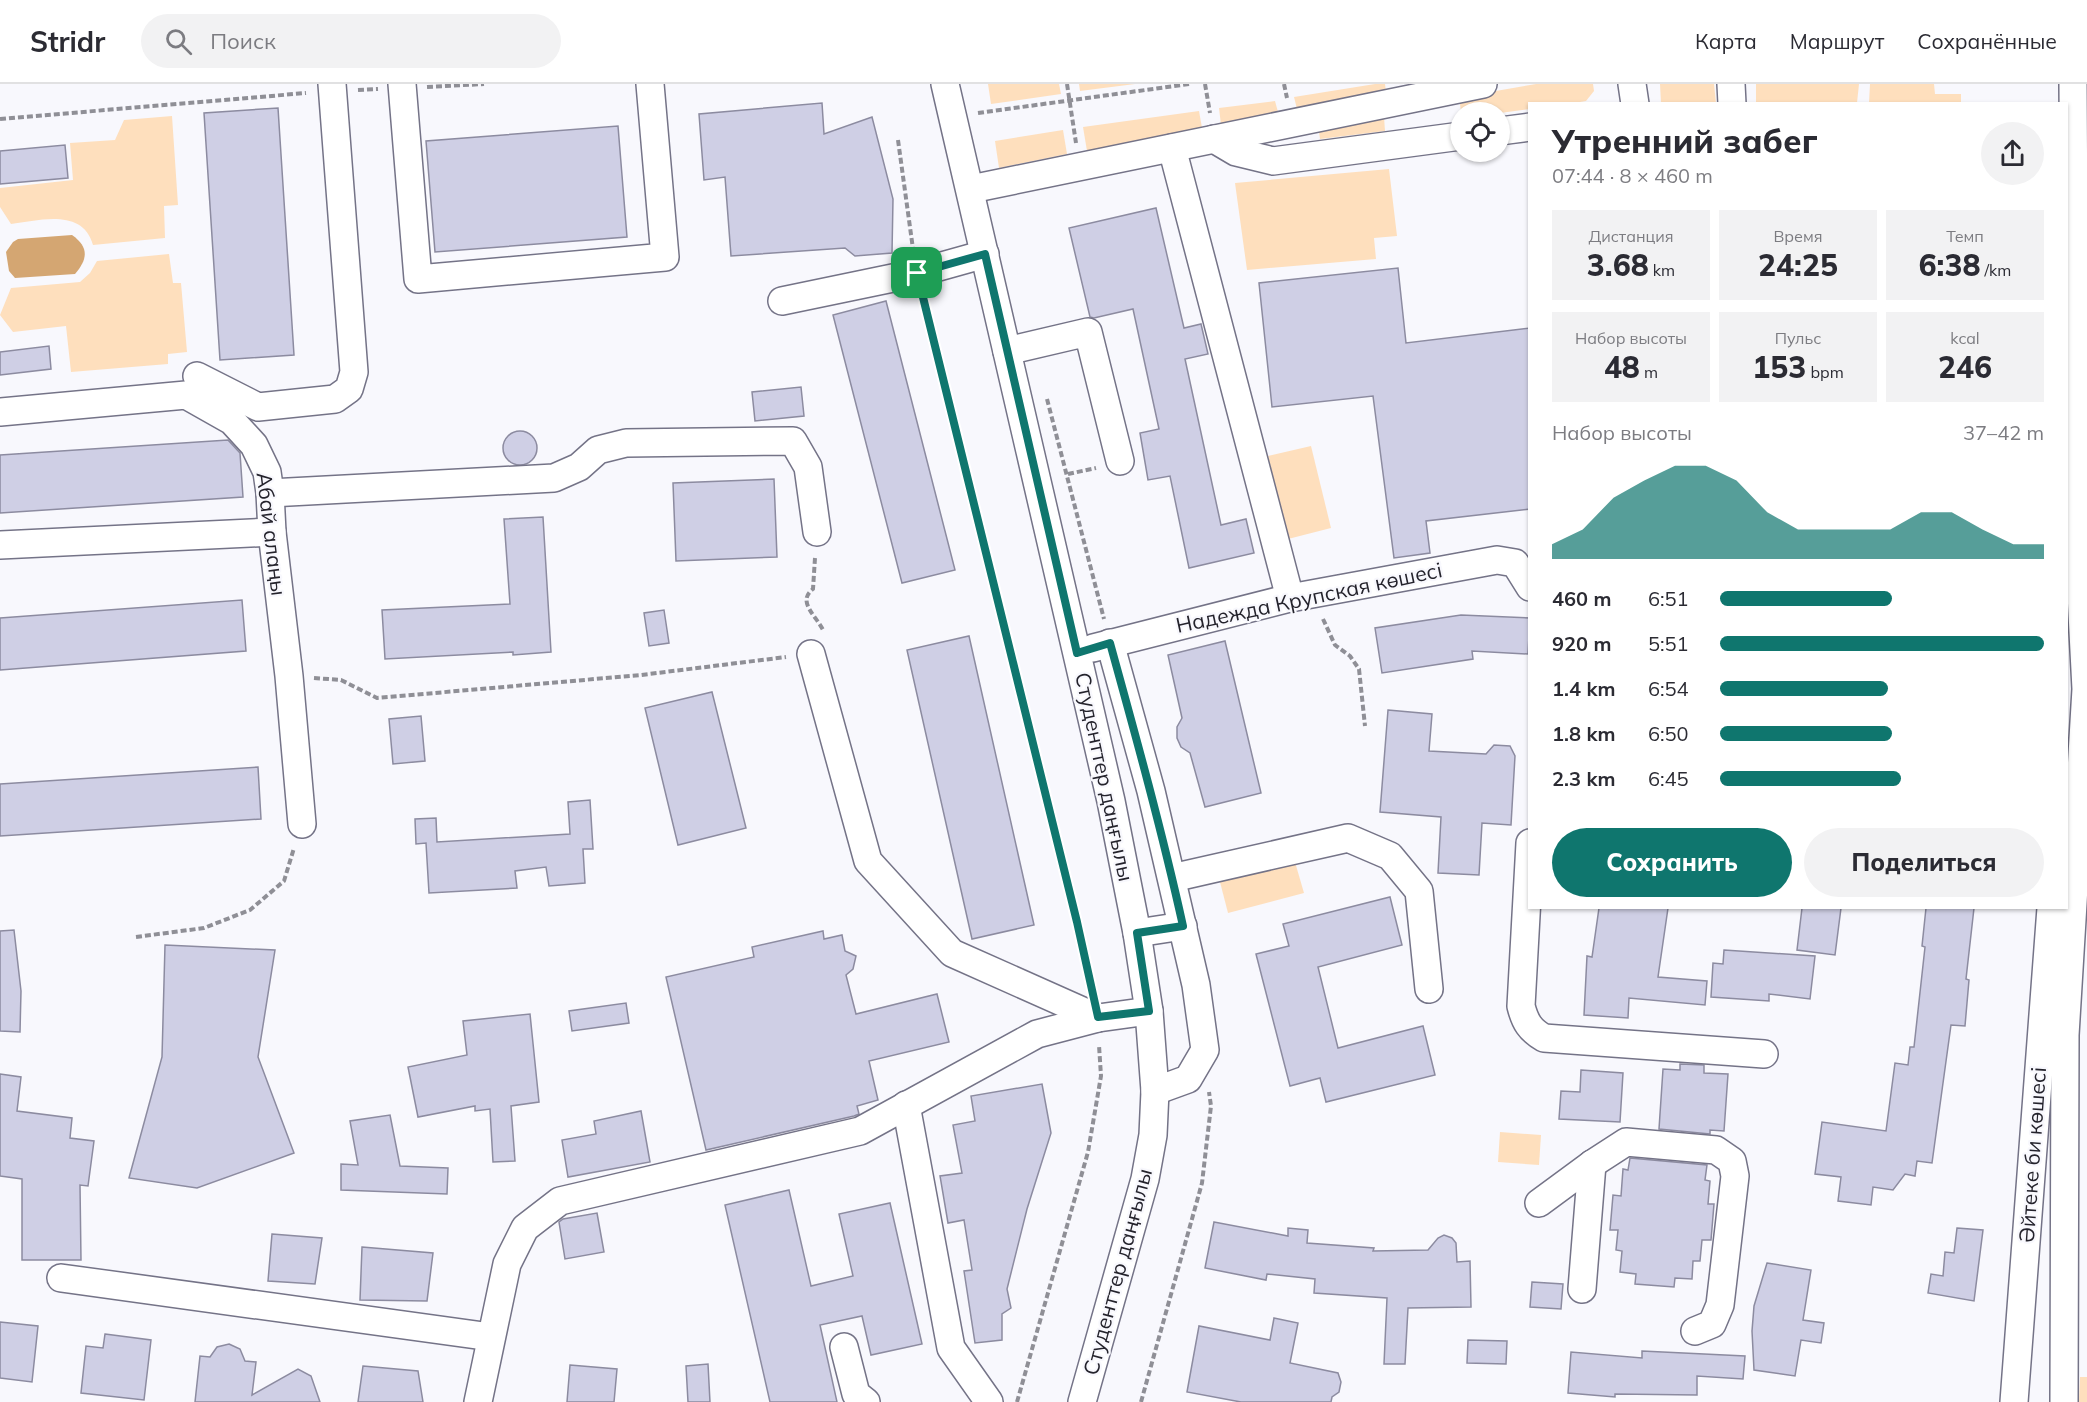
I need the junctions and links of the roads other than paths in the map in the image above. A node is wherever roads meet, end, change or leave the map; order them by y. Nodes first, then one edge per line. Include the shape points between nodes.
1 (650, 84) edge
2 (945, 84) edge
3 (1483, 84) edge
4 (1632, 84) edge
5 (1731, 84) edge
6 (2056, 84) edge
7 (2073, 84) edge
8 (402, 86) edge
9 (332, 88) edge
10 (1416, 98) junction
11 (1635, 102) edge
12 (1732, 102) edge
13 (2056, 102) edge
14 (1528, 127) edge
15 (1510, 130) edge
16 (1450, 137) edge
17 (1214, 139) junction
18 (1424, 141) junction
19 (1172, 148) junction
20 (971, 189) junction
21 (985, 254) junction
22 (782, 301) dead end
23 (1007, 351) junction
24 (197, 376) dead end
25 (0, 412) edge
26 (1120, 461) dead end
27 (270, 493) junction
28 (272, 532) junction
29 (817, 532) road end
30 (0, 545) edge
31 (1522, 558) edge
32 (1528, 580) edge
33 (1301, 595) junction
34 (1110, 643) junction
35 (1077, 653) junction
36 (811, 654) road end
37 (1151, 791) junction
38 (1111, 801) junction
39 (302, 824) road end
40 (1172, 878) junction
41 (1528, 879) edge
42 (2051, 909) edge
43 (1183, 926) junction
44 (1137, 933) junction
45 (1430, 989) dead end
46 (1149, 1011) junction
47 (1098, 1017) junction
48 (1764, 1054) dead end
49 (1155, 1091) junction
50 (906, 1105) junction
51 (1592, 1164) junction
52 (1539, 1203) dead end
53 (61, 1278) dead end
54 (1582, 1289) dead end
55 (1695, 1331) dead end
56 (491, 1337) junction
57 (844, 1347) dead end
58 (478, 1402) edge
59 (866, 1402) edge
60 (988, 1402) edge
61 (1082, 1402) edge
62 (2014, 1402) edge
63 (2064, 1402) edge

1 - 8 street via 665,257 418,279
2 - 20 street, Студенттер даңғылы
3 - 10 street
4 - 11 street
5 - 12 street
6 - 13 street
7 - 63 street via 2076,498 2086,689 2065,1035
9 - 24 street via 354,372 349,389 335,399 258,407
10 - 17 street
10 - 18 street
14 - 15 street
16 - 18 street
17 - 18 street via 1236,152 1273,161
17 - 19 street
19 - 20 street
19 - 33 street
20 - 21 street, Студенттер даңғылы
21 - 22 street via 917,273
21 - 23 street, Студенттер даңғылы
23 - 26 street via 1088,332
23 - 35 street, Студенттер даңғылы
25 - 27 street, Абай алаңы via 186,394 232,421 254,445 267,472
27 - 28 street, Абай алаңы
27 - 29 street via 554,478 579,467 598,450 626,443 793,441 808,467
28 - 30 street
28 - 39 street, Абай алаңы
31 - 32 street, Надежда Крупская көшесі
31 - 33 street, Надежда Крупская көшесі
33 - 34 street, Надежда Крупская көшесі
34 - 35 street, Надежда Крупская көшесі
34 - 37 street
35 - 38 street, Студенттер даңғылы
36 - 47 street via 868,861 952,953
37 - 38 street
37 - 40 street
38 - 44 street, Студенттер даңғылы
40 - 43 street
40 - 45 street via 1348,838 1390,856 1419,891
41 - 48 street via 1521,1006 1524,1021 1534,1032 1544,1038
42 - 62 street, Әйтеке би көшесі
43 - 44 street
43 - 49 street via 1205,1050 1188,1079
44 - 46 street, Студенттер даңғылы
46 - 47 street
46 - 49 street, Студенттер даңғылы
47 - 50 street via 1037,1034
49 - 61 street, Студенттер даңғылы via 1145,1179
50 - 56 street via 860,1131 560,1202 525,1228 507,1264
50 - 60 street via 951,1348
51 - 52 street
51 - 54 street
51 - 55 street via 1626,1142 1716,1150 1732,1161 1735,1176 1720,1305 1712,1324
53 - 56 street
56 - 58 street
57 - 59 street via 856,1394

